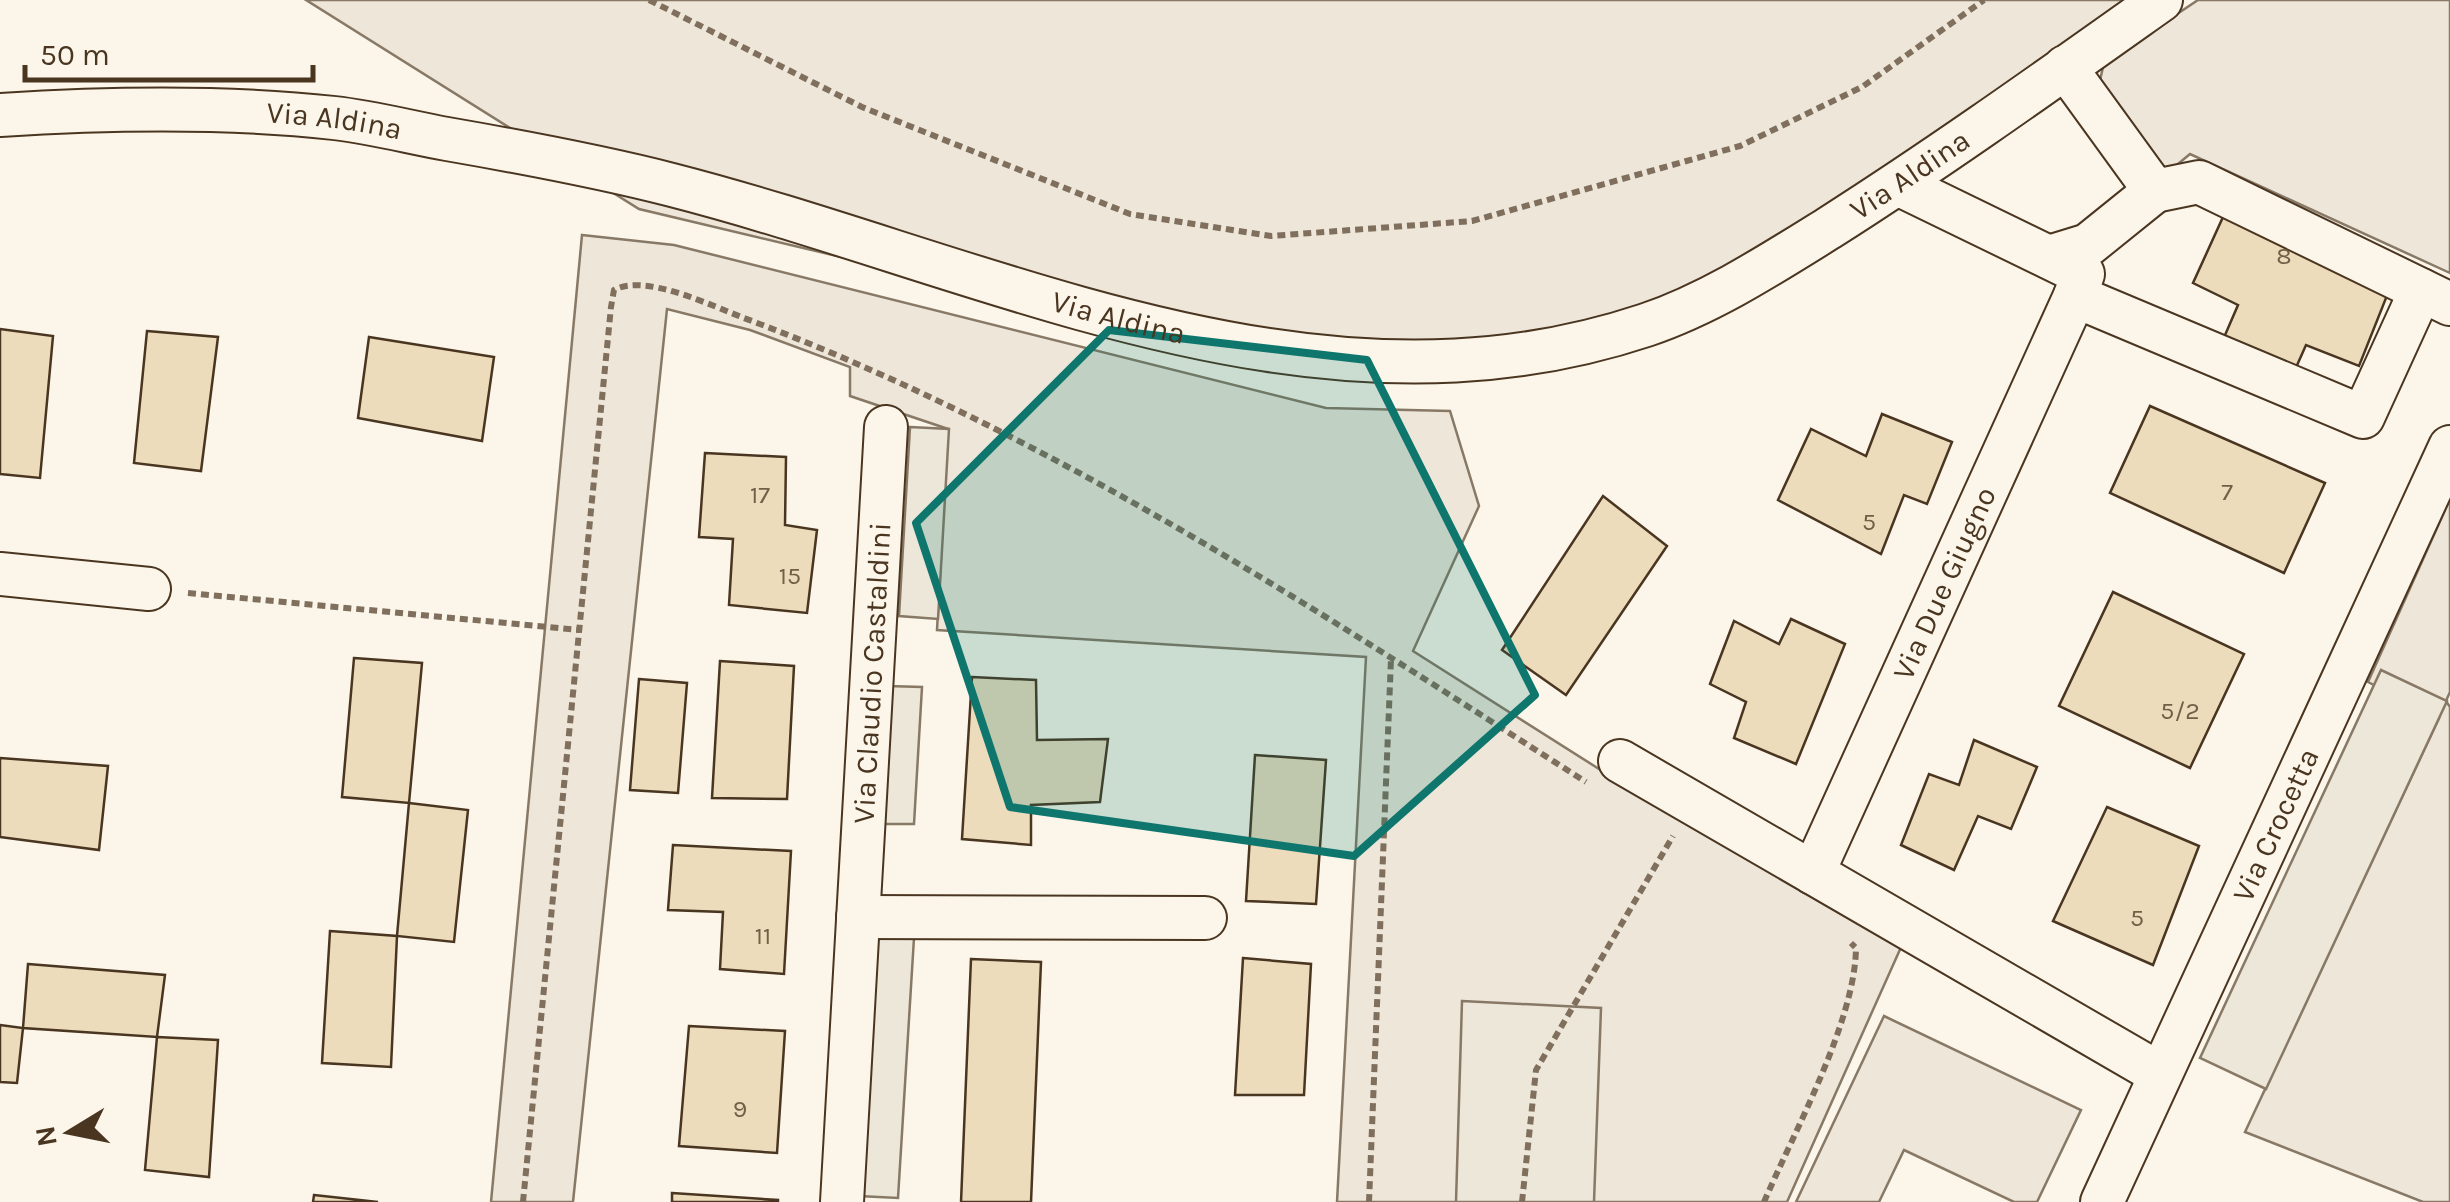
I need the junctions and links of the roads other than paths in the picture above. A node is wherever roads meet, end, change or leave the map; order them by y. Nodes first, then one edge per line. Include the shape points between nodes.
1 (2161, 0) edge
2 (2065, 67) junction
3 (0, 115) edge
4 (1898, 184) junction
5 (2155, 191) junction
6 (2049, 257) junction
7 (2075, 296) junction
8 (2436, 297) edge
9 (886, 428) dead end
10 (2450, 447) edge
11 (0, 574) edge
12 (150, 590) road end
13 (1604, 772) road end
14 (1814, 873) junction
15 (858, 917) junction
16 (1205, 918) dead end
17 (2160, 1074) junction
18 (842, 1202) edge
19 (2102, 1202) edge

1 - 2 street, Via Aldina
2 - 4 street, Via Aldina
2 - 5 street
3 - 4 street, Via Aldina via 131,109 334,118 673,185 1080,306 1234,344 1369,364 1504,358 1653,323 1758,272
4 - 6 street
5 - 6 street via 2088,245
5 - 8 street via 2199,182
6 - 7 street via 2084,274
7 - 8 street via 2363,416
7 - 14 street, Via Due Giugno
9 - 15 street, Via Claudio Castaldini
10 - 17 street, Via Crocetta
11 - 12 street
13 - 14 street
14 - 17 street
15 - 16 street
15 - 18 street, Via Claudio Castaldini
17 - 19 street, Via Crocetta

